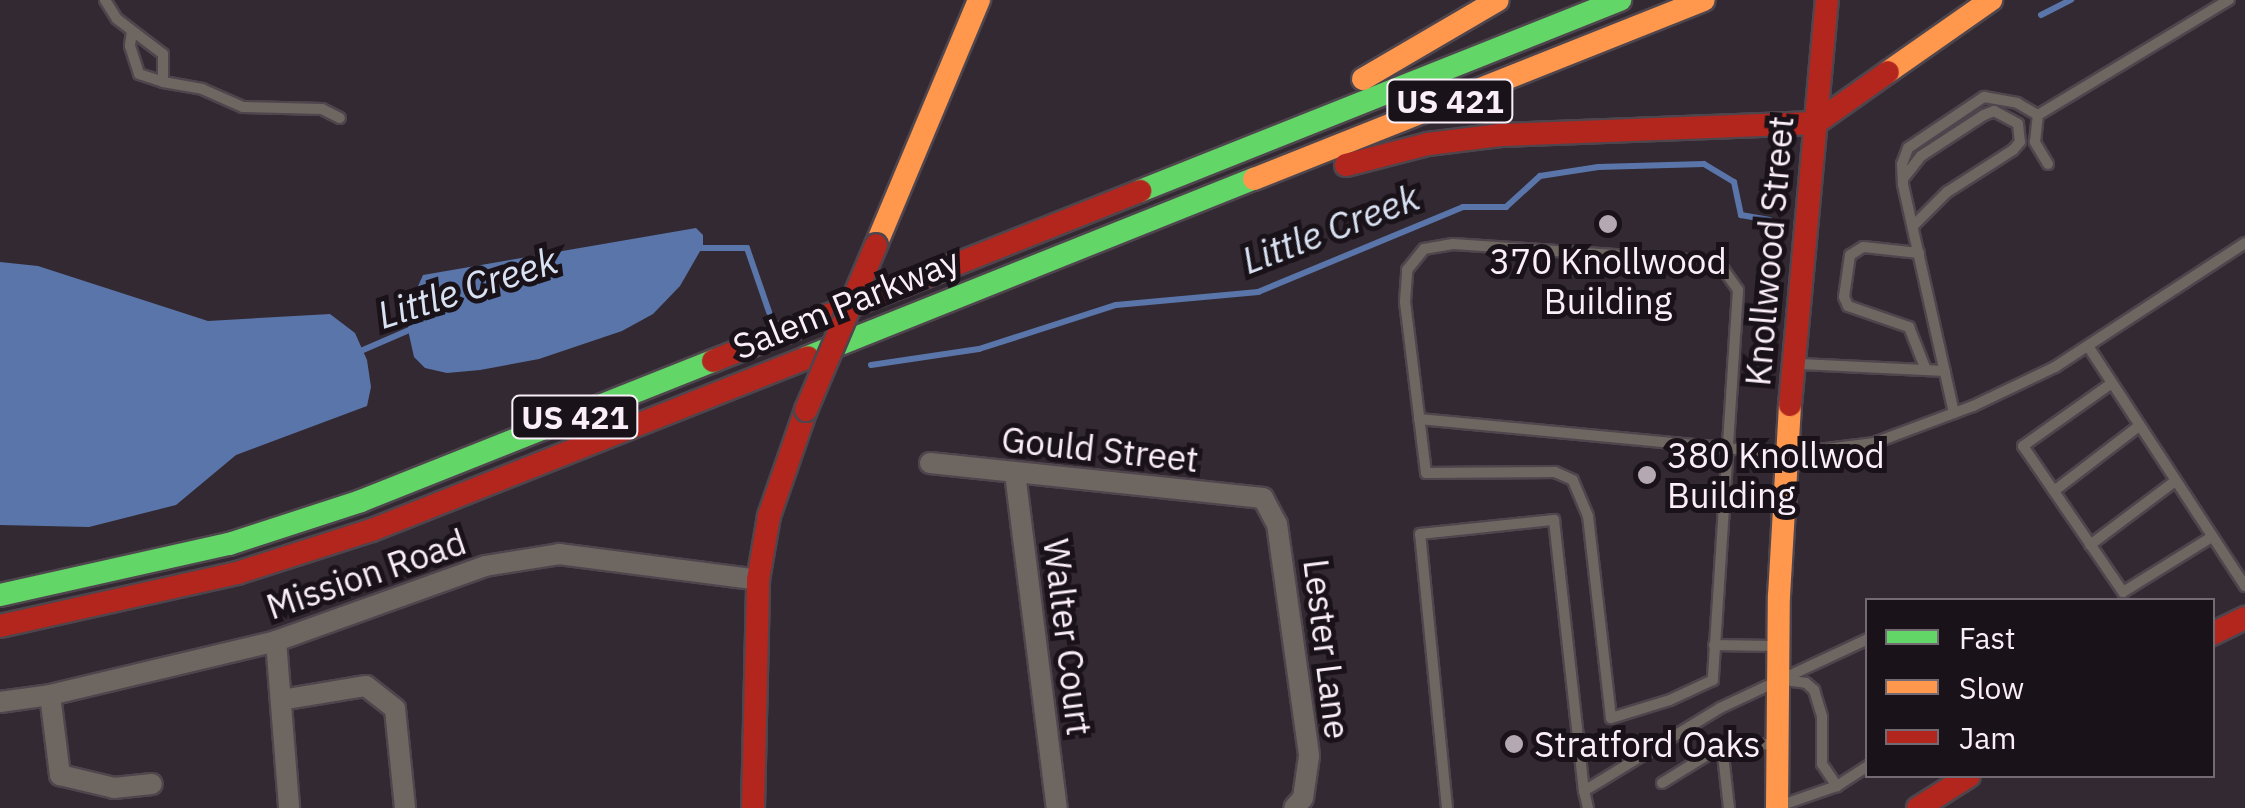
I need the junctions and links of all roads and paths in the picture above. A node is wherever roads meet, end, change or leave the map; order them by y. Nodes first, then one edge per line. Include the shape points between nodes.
1 (105, 0) edge
2 (979, 0) edge
3 (1498, 0) edge
4 (1620, 0) edge
5 (1704, 0) edge
6 (1991, 0) edge
7 (2230, 0) edge
8 (1826, 3) edge
9 (132, 31) junction
10 (162, 82) junction
11 (2038, 115) junction
12 (340, 118) dead end
13 (1816, 123) junction
14 (2048, 164) dead end
15 (1174, 177) junction
16 (1902, 179) junction
17 (1197, 202) junction
18 (1913, 226) junction
19 (2245, 243) edge
20 (1920, 253) junction
21 (2088, 346) junction
22 (1794, 363) junction
23 (1926, 370) junction
24 (1945, 371) junction
25 (2112, 383) junction
26 (1954, 413) junction
27 (1419, 419) junction
28 (2139, 426) junction
29 (1725, 448) junction
30 (1786, 454) junction
31 (930, 463) dead end
32 (1015, 473) junction
33 (2174, 482) junction
34 (2054, 491) junction
35 (1263, 498) joint
36 (2210, 538) junction
37 (2090, 544) junction
38 (758, 580) junction
39 (2245, 586) edge
40 (0, 595) edge
41 (2245, 618) edge
42 (0, 626) edge
43 (2215, 633) edge
44 (1865, 640) edge
45 (276, 641) junction
46 (1714, 644) junction
47 (1778, 646) junction
48 (1779, 678) junction
49 (50, 695) junction
50 (281, 700) junction
51 (0, 702) edge
52 (1780, 744) junction
53 (1722, 746) junction
54 (1865, 768) edge
55 (1967, 778) edge
56 (152, 784) dead end
57 (1662, 784) dead end
58 (1836, 786) junction
59 (1584, 791) junction
60 (1777, 807) edge
61 (289, 808) edge
62 (405, 808) edge
63 (753, 808) edge
64 (1057, 808) edge
65 (1294, 808) edge
66 (1448, 808) edge
67 (1588, 808) edge
68 (1729, 808) edge
69 (1918, 808) edge

1 - 9 lane
2 - 38 main road, bridge via 806,410 768,516
3 - 15 main road via 1393,64 1191,153
4 - 15 main road, Salem Parkway / US 421
5 - 17 main road, Salem Parkway / US 421
6 - 13 main road
7 - 11 lane
8 - 13 main road, Knollwood Street
9 - 10 lane via 163,54
9 - 10 lane via 139,74
10 - 12 lane via 202,89 243,107 322,109
11 - 14 lane via 2035,142
11 - 16 lane via 1984,98 1908,148
13 - 17 main road via 1465,138 1341,166 1225,208
13 - 22 main road, Knollwood Street
15 - 40 main road, Salem Parkway / US 421 via 345,507 160,562
16 - 18 lane
16 - 18 lane via 1921,156 1984,115 1994,111 2018,124 2020,142 2013,150 1947,192
17 - 42 main road, Salem Parkway / US 421 via 356,535 185,587
18 - 20 lane
19 - 21 lane
20 - 23 lane via 1863,247 1850,255 1844,298 1848,306 1909,326
20 - 24 lane
21 - 25 lane
21 - 26 lane
22 - 23 lane
22 - 30 main road, Knollwood Street
23 - 24 lane
24 - 26 lane
25 - 28 lane
25 - 34 lane via 2023,446
26 - 30 lane via 1874,443
27 - 29 lane
27 - 29 lane via 1405,302 1407,270 1424,249 1453,244 1703,262 1724,270 1738,290
27 - 46 lane via 1426,474 1555,472 1573,480 1588,516 1611,718 1713,680
28 - 33 lane
28 - 34 lane
29 - 30 lane
29 - 46 lane
30 - 47 main road, Knollwood Street
31 - 32 street, Gould Street
32 - 35 street, Gould Street
32 - 64 street, Walter Court
33 - 36 lane
33 - 37 lane
34 - 37 lane
35 - 65 street, Lester Lane via 1278,524 1309,756 1303,798
36 - 37 lane via 2123,592
36 - 39 lane
38 - 45 street, Mission Road via 559,554 485,566
38 - 63 main road
41 - 43 main road
44 - 48 lane
45 - 49 street, Mission Road
45 - 50 street
46 - 47 lane
47 - 48 main road, Knollwood Street
48 - 52 main road, Knollwood Street
48 - 58 lane via 1814,690 1822,717 1822,764
48 - 59 lane
49 - 51 street, Mission Road
49 - 56 street via 60,775 114,788
50 - 61 street
50 - 62 street via 366,686 396,709
52 - 53 lane
52 - 60 main road, Knollwood Street
53 - 57 lane
53 - 68 lane
54 - 58 lane
55 - 69 main road
58 - 60 lane
59 - 66 lane via 1554,520 1420,534
59 - 67 lane

